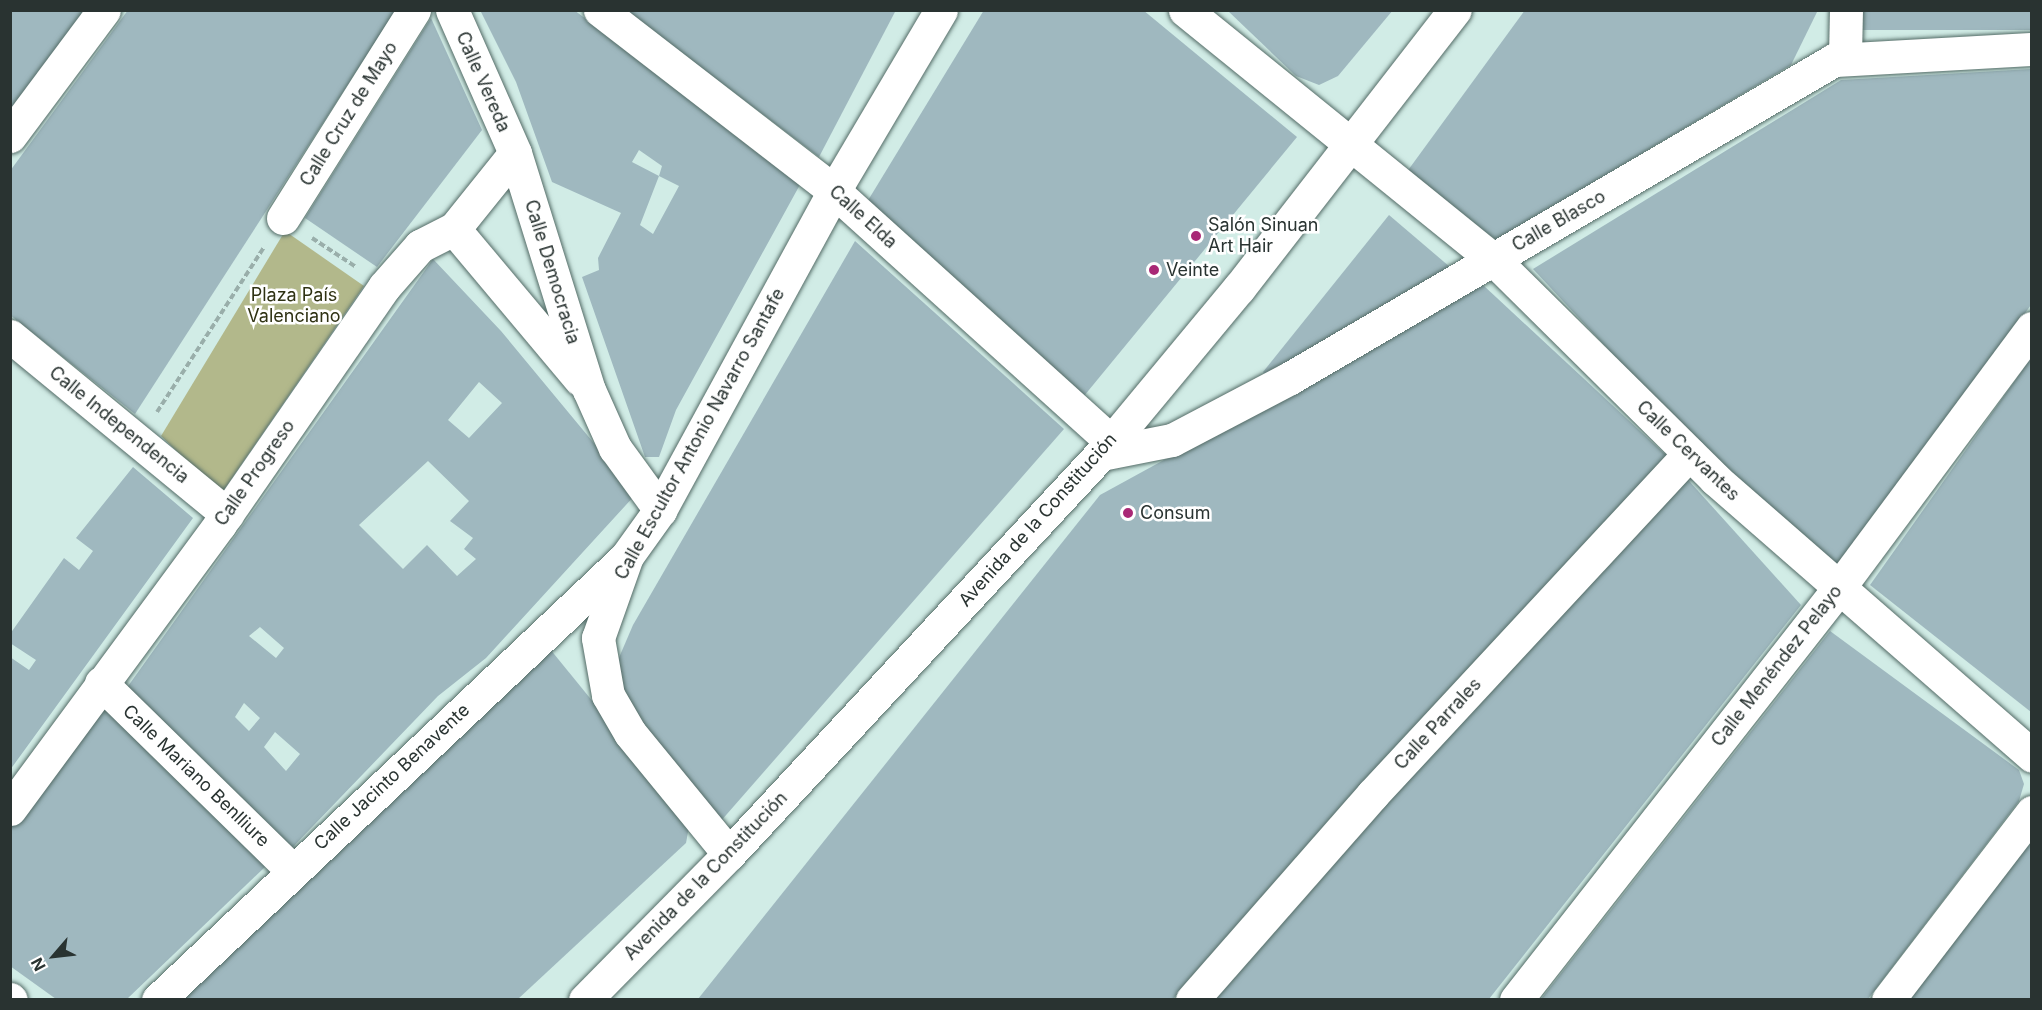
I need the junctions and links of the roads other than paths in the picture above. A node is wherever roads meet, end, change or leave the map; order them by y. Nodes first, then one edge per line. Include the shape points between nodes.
1 (104, 10) edge
2 (414, 10) edge
3 (452, 10) edge
4 (600, 10) edge
5 (941, 10) edge
6 (1185, 10) edge
7 (1455, 10) edge
8 (1846, 10) edge
9 (2031, 49) edge
10 (1845, 57) junction
11 (10, 136) edge
12 (1346, 145) junction
13 (514, 153) junction
14 (834, 191) junction
15 (283, 218) road end
16 (454, 229) junction
17 (1493, 259) junction
18 (2031, 328) edge
19 (10, 336) edge
20 (589, 390) junction
21 (1106, 448) junction
22 (1689, 454) junction
23 (660, 510) junction
24 (227, 514) junction
25 (627, 556) junction
26 (1838, 589) junction
27 (101, 683) junction
28 (2031, 756) edge
29 (10, 809) edge
30 (2031, 812) edge
31 (729, 854) junction
32 (292, 870) junction
33 (158, 999) edge
34 (586, 999) edge
35 (1192, 999) edge
36 (1516, 999) edge
37 (1888, 999) edge

1 - 11 street
2 - 15 street, Calle Cruz de Mayo
3 - 13 street, Calle Vereda
4 - 14 street, Calle Elda
5 - 14 street, Calle Escultor Antonio Navarro Santafe
6 - 12 street, Calle Cervantes
7 - 12 street, Avenida de la Constitución
8 - 10 street
9 - 10 street, Calle Blasco
10 - 17 street, Calle Blasco
12 - 17 street, Calle Cervantes
12 - 21 street, Avenida de la Constitución via 1239,288
13 - 16 street, Calle Progreso
13 - 20 street, Calle Democracia
14 - 21 street, Calle Elda
14 - 23 street, Calle Escultor Antonio Navarro Santafe
16 - 20 street, Calle Democracia
16 - 24 street, Calle Progreso via 420,246 384,287
17 - 21 street, Calle Blasco via 1172,440
17 - 22 street, Calle Cervantes
18 - 26 street, Calle Menéndez Pelayo
19 - 24 street, Calle Independencia
20 - 23 street, Calle Democracia via 615,448
21 - 31 street, Avenida de la Constitución
22 - 26 street, Calle Cervantes
22 - 35 street, Calle Parrales via 1372,795
23 - 25 street, Calle Escultor Antonio Navarro Santafe
24 - 27 street, Calle Progreso
25 - 31 street, Calle Escultor Antonio Navarro Santafe via 598,638 608,695 630,733
25 - 32 street, Calle Jacinto Benavente
26 - 28 street, Calle Cervantes
26 - 36 street, Calle Menéndez Pelayo
27 - 29 street, Calle Progreso
27 - 32 street, Calle Mariano Benlliure
30 - 37 street
31 - 34 street, Avenida de la Constitución
32 - 33 street, Calle Jacinto Benavente

